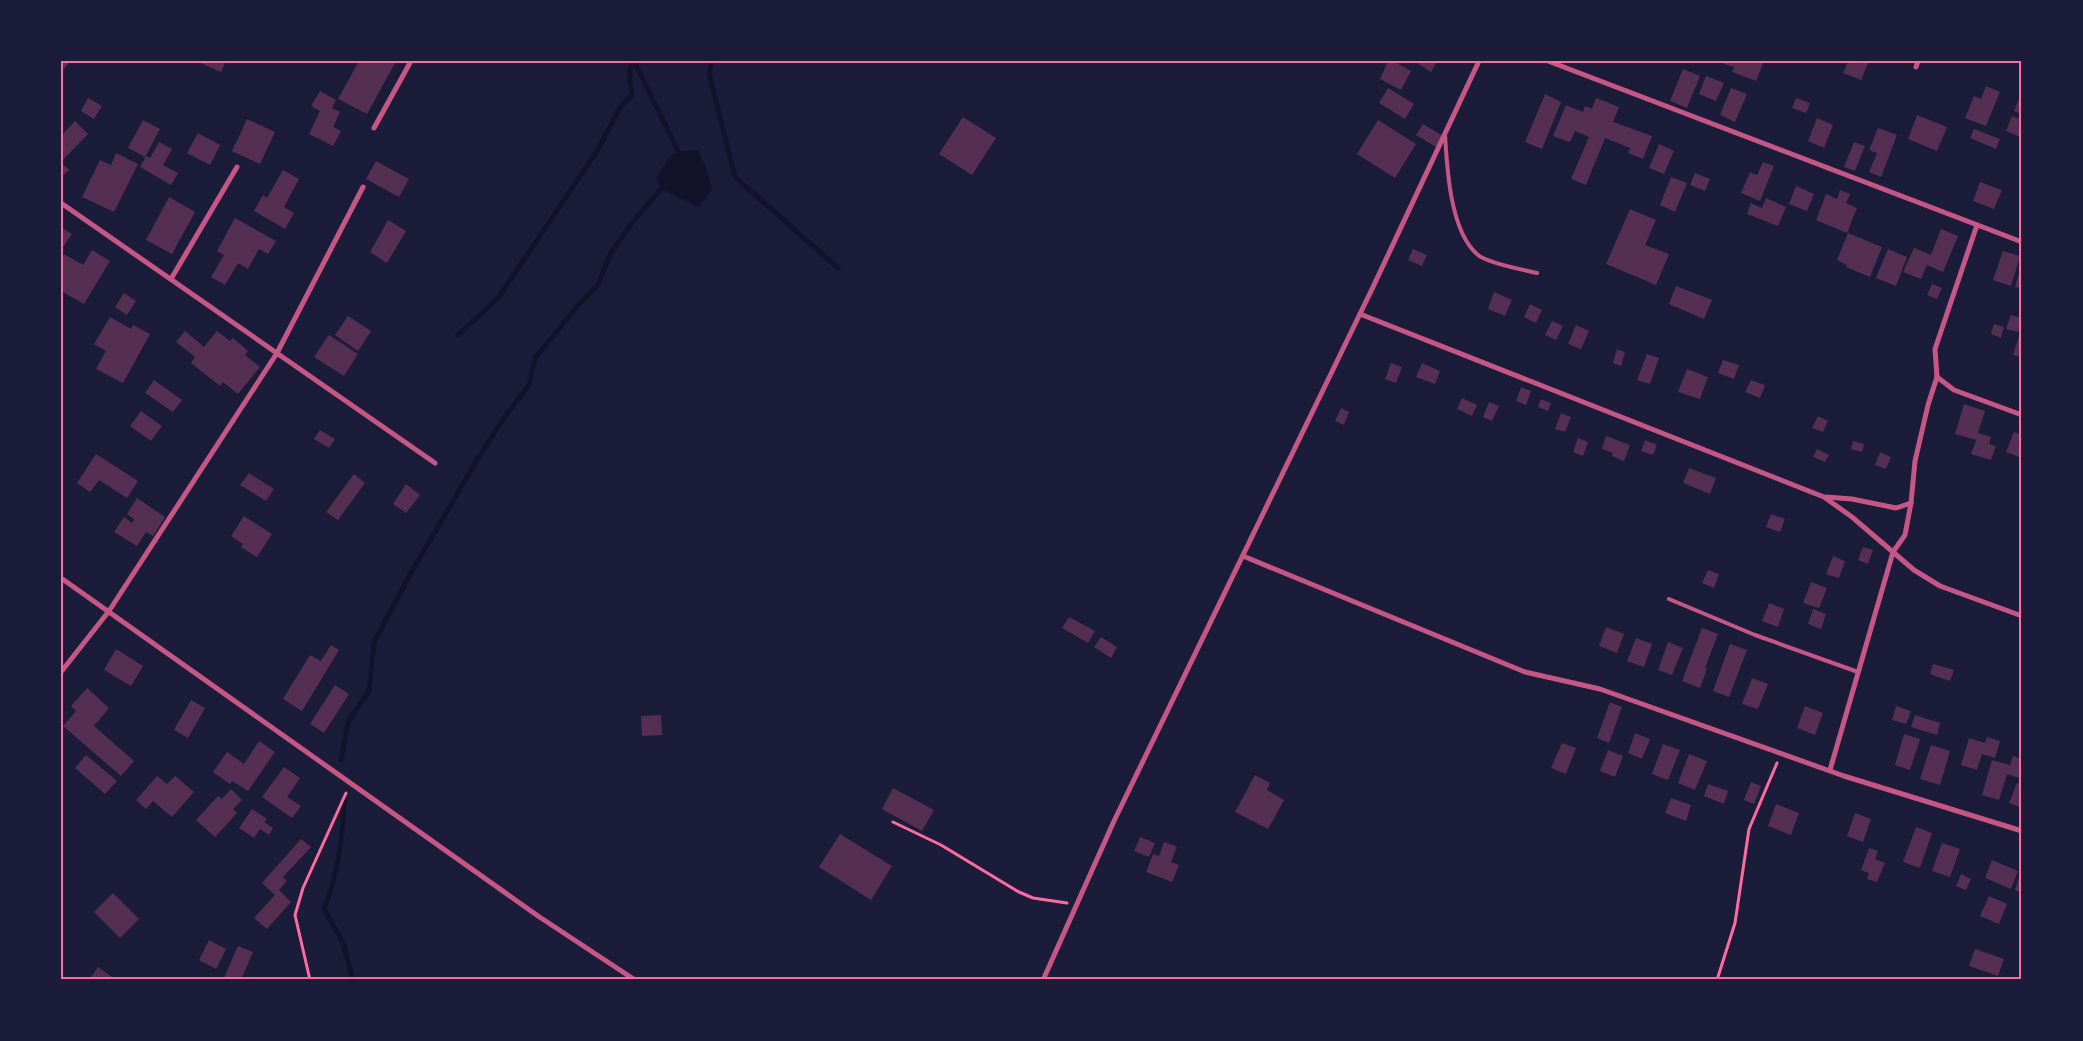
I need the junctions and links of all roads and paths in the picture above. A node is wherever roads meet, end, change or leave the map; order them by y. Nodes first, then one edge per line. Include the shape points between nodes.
1 (411, 61) edge
2 (1479, 61) edge
3 (1548, 61) edge
4 (1918, 61) edge
5 (1916, 67) dead end
6 (374, 128) dead end
7 (1445, 132) junction
8 (237, 167) dead end
9 (363, 187) dead end
10 (61, 203) edge
11 (1977, 225) junction
12 (2022, 242) edge
13 (1537, 273) dead end
14 (171, 280) junction
15 (1360, 314) junction
16 (277, 353) junction
17 (1937, 377) junction
18 (2022, 414) edge
19 (435, 463) dead end
20 (1824, 497) junction
21 (1911, 503) junction
22 (1893, 552) junction
23 (1242, 556) junction
24 (61, 578) edge
25 (1669, 599) dead end
26 (110, 611) junction
27 (2022, 616) edge
28 (61, 672) edge
29 (1858, 672) junction
30 (1782, 753) junction
31 (1830, 770) junction
32 (350, 783) junction
33 (893, 822) dead end
34 (2022, 831) edge
35 (1077, 904) junction
36 (310, 980) edge
37 (635, 980) edge
38 (1043, 980) edge
39 (1717, 980) edge

1 - 6 street
2 - 7 street
3 - 11 street
4 - 5 street
7 - 13 lane via 1450,191 1466,242 1479,257
7 - 15 street
8 - 14 street
9 - 16 street
10 - 14 street
11 - 12 street
11 - 17 street via 1934,349
14 - 16 street
15 - 20 street
15 - 23 street
16 - 19 street
16 - 26 street
17 - 18 street via 1954,390
17 - 21 street via 1915,461
20 - 21 street via 1896,508
20 - 22 street
21 - 22 street via 1905,535
22 - 27 street via 1940,586
22 - 29 street
23 - 30 street via 1525,672 1600,689
23 - 35 street
24 - 26 street
25 - 29 lane via 1755,635
26 - 28 street
26 - 32 street
29 - 31 street
30 - 31 street
30 - 39 path via 1749,829 1735,923
31 - 34 street
32 - 36 path via 294,915
32 - 37 street via 538,916
33 - 35 path via 941,845 1019,892 1033,898
35 - 38 street

